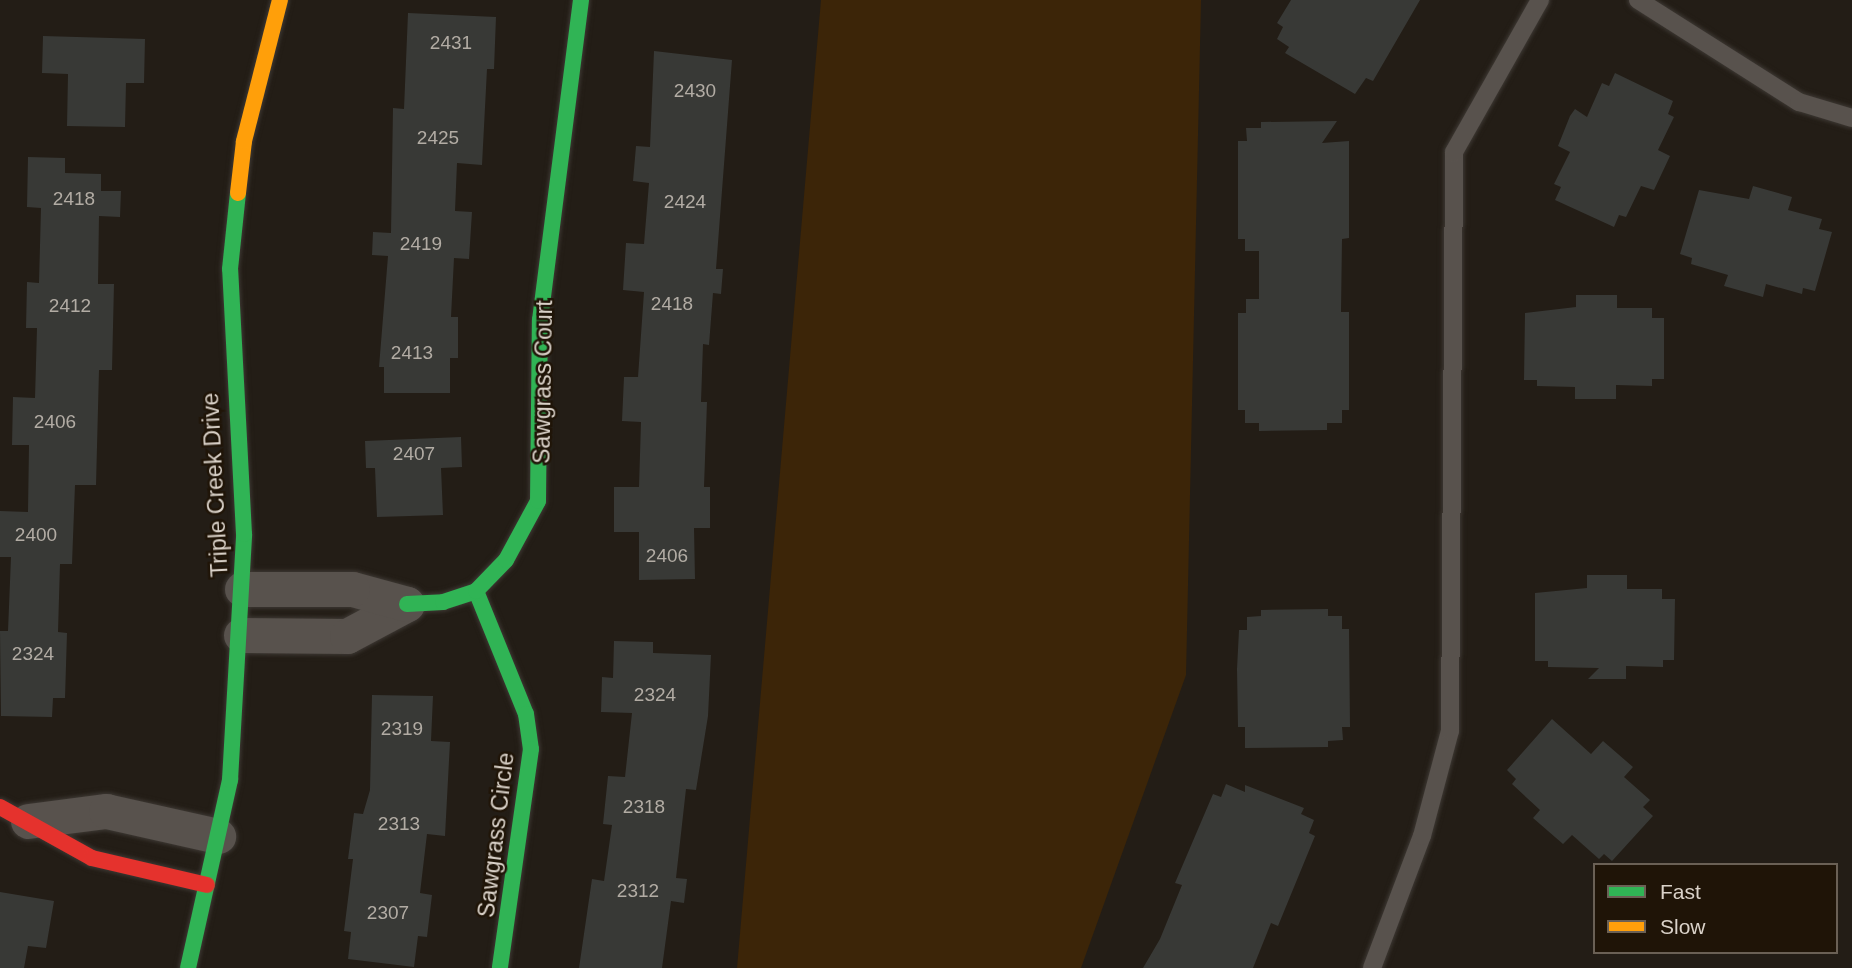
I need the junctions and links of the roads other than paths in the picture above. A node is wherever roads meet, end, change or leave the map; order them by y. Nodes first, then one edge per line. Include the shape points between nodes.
1 (280, 0) edge
2 (581, 0) edge
3 (1540, 0) edge
4 (1638, 0) edge
5 (1852, 118) edge
6 (242, 589) junction
7 (476, 592) junction
8 (407, 604) junction
9 (241, 635) junction
10 (14, 814) edge
11 (218, 836) junction
12 (207, 885) junction
13 (188, 968) edge
14 (500, 968) edge
15 (1372, 968) edge

1 - 6 street, Triple Creek Drive via 244,141 230,269
2 - 7 street, Sawgrass Court via 540,320 538,501 506,560
3 - 15 lane via 1454,152 1450,731 1422,836
4 - 5 lane via 1799,102
6 - 8 street via 352,589
6 - 9 street, Triple Creek Drive
7 - 8 street via 443,602
7 - 14 street, Sawgrass Circle via 526,714 531,749
8 - 9 street via 347,636
9 - 11 street, Triple Creek Drive via 230,780
10 - 11 street via 106,811
10 - 12 street via 92,858
11 - 12 street, Triple Creek Drive
12 - 13 street, Triple Creek Drive

